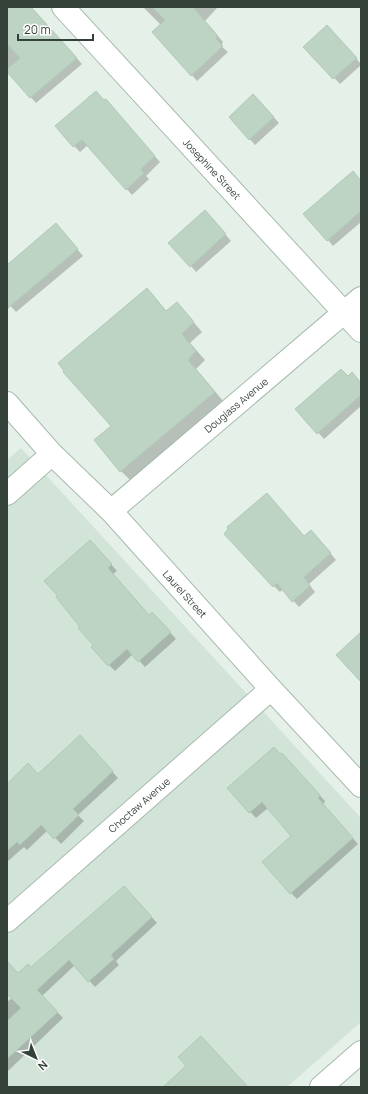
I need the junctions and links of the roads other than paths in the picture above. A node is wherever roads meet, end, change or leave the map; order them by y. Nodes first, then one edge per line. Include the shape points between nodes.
1 (64, 7) edge
2 (361, 298) edge
3 (345, 312) junction
4 (361, 331) edge
5 (7, 403) edge
6 (52, 454) junction
7 (7, 494) edge
8 (111, 511) junction
9 (271, 689) junction
10 (361, 786) edge
11 (7, 921) edge
12 (361, 1052) edge
13 (321, 1087) edge

1 - 3 street, Josephine Street
2 - 3 street, Douglass Avenue
3 - 4 street, Josephine Street
3 - 8 street, Douglass Avenue
5 - 6 street, Laurel Street
6 - 7 street
6 - 8 street, Laurel Street
8 - 9 street, Laurel Street
9 - 10 street, Laurel Street
9 - 11 street, Choctaw Avenue
12 - 13 street

